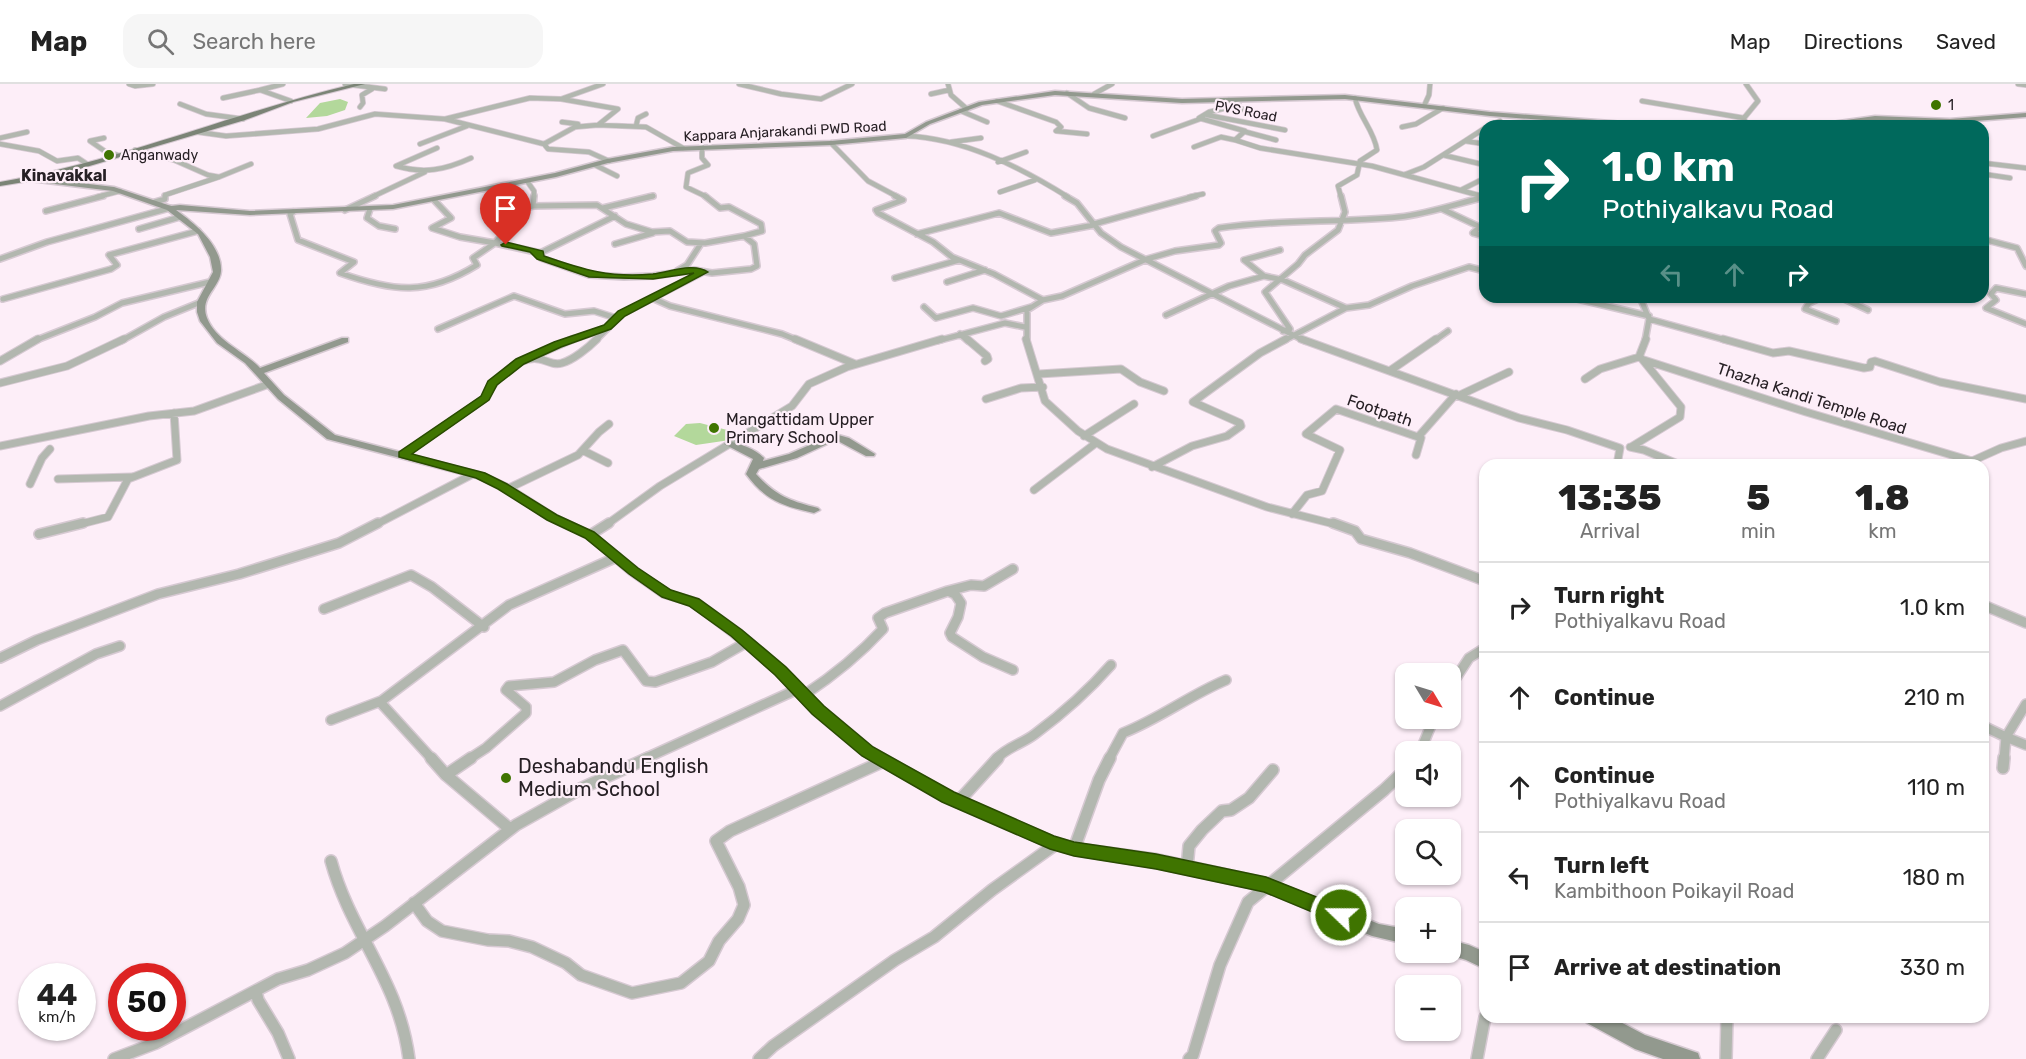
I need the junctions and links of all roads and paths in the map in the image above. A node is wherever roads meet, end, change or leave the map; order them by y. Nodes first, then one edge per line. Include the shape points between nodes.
1 (129, 84) edge
2 (153, 84) edge
3 (283, 84) edge
4 (362, 84) edge
5 (603, 84) edge
6 (739, 84) edge
7 (852, 84) edge
8 (1112, 84) edge
9 (1430, 84) edge
10 (1746, 84) edge
11 (2018, 84) edge
12 (349, 85) edge
13 (2026, 85) edge
14 (949, 87) edge
15 (372, 89) junction
16 (385, 89) dead end
17 (260, 90) junction
18 (1067, 93) junction
19 (931, 94) dead end
20 (1094, 94) junction
21 (223, 98) dead end
22 (1356, 98) junction
23 (561, 99) junction
24 (997, 100) junction
25 (1229, 100) junction
26 (291, 101) junction
27 (1642, 101) dead end
28 (180, 104) dead end
29 (1424, 106) junction
30 (360, 107) dead end
31 (1234, 107) junction
32 (1443, 108) junction
33 (964, 110) junction
34 (646, 114) dead end
35 (1248, 114) dead end
36 (2026, 115) edge
37 (1202, 116) junction
38 (1125, 118) dead end
39 (1744, 118) joint
40 (243, 119) junction
41 (445, 119) junction
42 (1534, 120) edge
43 (1858, 120) edge
44 (1925, 120) edge
45 (1963, 120) edge
46 (562, 122) dead end
47 (987, 122) dead end
48 (1056, 122) joint
49 (581, 124) junction
50 (598, 125) junction
51 (467, 126) junction
52 (636, 126) junction
53 (1402, 127) dead end
54 (1284, 130) dead end
55 (27, 132) dead end
56 (197, 132) junction
57 (1246, 132) junction
58 (1479, 132) edge
59 (1087, 134) dead end
60 (906, 135) junction
61 (1152, 136) dead end
62 (0, 138) edge
63 (104, 138) dead end
64 (981, 138) dead end
65 (1235, 140) junction
66 (1276, 140) dead end
67 (1465, 141) junction
68 (831, 143) junction
69 (948, 143) junction
70 (1479, 143) edge
71 (0, 144) edge
72 (420, 144) dead end
73 (544, 144) junction
74 (702, 147) junction
75 (1194, 147) dead end
76 (437, 148) dead end
77 (683, 148) junction
78 (135, 150) junction
79 (1026, 152) dead end
80 (117, 155) junction
81 (1443, 155) junction
82 (471, 158) dead end
83 (609, 161) junction
84 (998, 162) junction
85 (1360, 163) junction
86 (87, 164) junction
87 (251, 164) dead end
88 (1479, 164) edge
89 (1989, 164) edge
90 (595, 165) junction
91 (2016, 167) junction
92 (2026, 168) edge
93 (425, 172) junction
94 (1406, 174) junction
95 (1989, 175) edge
96 (617, 176) dead end
97 (219, 177) junction
98 (2010, 178) junction
99 (30, 179) junction
100 (1035, 180) junction
101 (527, 181) junction
102 (1479, 181) edge
103 (0, 184) edge
104 (2005, 186) dead end
105 (1461, 190) junction
106 (120, 191) junction
107 (1000, 192) dead end
108 (1203, 194) dead end
109 (1479, 195) edge
110 (653, 196) dead end
111 (160, 198) junction
112 (1479, 198) edge
113 (434, 200) junction
114 (533, 206) junction
115 (603, 208) junction
116 (1442, 208) junction
117 (370, 209) junction
118 (345, 210) junction
119 (46, 211) dead end
120 (293, 212) junction
121 (175, 213) junction
122 (615, 216) junction
123 (1342, 220) junction
124 (1094, 224) junction
125 (1479, 226) edge
126 (139, 229) dead end
127 (395, 229) dead end
128 (198, 231) junction
129 (654, 232) junction
130 (917, 234) junction
131 (744, 236) junction
132 (1989, 241) edge
133 (1992, 242) junction
134 (494, 244) junction
135 (615, 244) dead end
136 (700, 244) junction
137 (1989, 245) edge
138 (1280, 250) dead end
139 (540, 253) junction
140 (0, 259) edge
141 (1147, 259) junction
142 (959, 260) junction
143 (2026, 266) edge
144 (985, 270) junction
145 (1479, 270) edge
146 (704, 272) junction
147 (674, 273) junction
148 (1264, 276) junction
149 (895, 278) dead end
150 (1278, 279) junction
151 (214, 280) junction
152 (947, 282) dead end
153 (1214, 294) junction
154 (1989, 294) edge
155 (2026, 294) edge
156 (1993, 296) junction
157 (652, 298) junction
158 (1, 299) edge
159 (1043, 300) junction
160 (201, 302) junction
161 (1592, 303) edge
162 (1643, 303) edge
163 (1809, 303) edge
164 (1853, 303) edge
165 (924, 307) dead end
166 (1031, 307) junction
167 (1346, 308) junction
168 (1868, 310) dead end
169 (1166, 315) dead end
170 (616, 318) junction
171 (1649, 318) junction
172 (1836, 321) dead end
173 (2026, 324) edge
174 (608, 327) junction
175 (1025, 327) junction
176 (438, 329) dead end
177 (1448, 331) dead end
178 (1283, 332) junction
179 (960, 334) junction
180 (1294, 336) junction
181 (345, 340) dead end
182 (529, 359) junction
183 (1642, 359) junction
184 (0, 361) edge
185 (985, 361) dead end
186 (855, 364) junction
187 (1391, 370) junction
188 (258, 372) junction
189 (1509, 372) dead end
190 (1039, 374) junction
191 (1585, 379) dead end
192 (0, 383) edge
193 (269, 384) junction
194 (1043, 387) junction
195 (1164, 391) dead end
196 (1458, 395) junction
197 (986, 399) dead end
198 (2026, 399) edge
199 (1134, 404) dead end
200 (174, 413) junction
201 (609, 424) dead end
202 (56, 435) junction
203 (1084, 436) junction
204 (1418, 437) junction
205 (2026, 441) edge
206 (1096, 443) junction
207 (729, 444) junction
208 (0, 446) edge
209 (1631, 447) junction
210 (1620, 448) junction
211 (584, 451) junction
212 (870, 454) dead end
213 (403, 455) junction
214 (1416, 455) dead end
215 (1618, 459) edge
216 (1664, 459) edge
217 (1958, 459) edge
218 (1979, 459) edge
219 (608, 463) dead end
220 (754, 467) junction
221 (1152, 467) junction
222 (473, 474) junction
223 (132, 477) junction
224 (58, 479) dead end
225 (30, 484) dead end
226 (507, 489) junction
227 (1034, 490) dead end
228 (814, 510) dead end
229 (1292, 514) junction
230 (39, 534) dead end
231 (590, 535) junction
232 (617, 556) junction
233 (1013, 569) dead end
234 (1479, 578) edge
235 (948, 591) junction
236 (1989, 608) edge
237 (324, 609) dead end
238 (2026, 623) edge
239 (484, 627) junction
240 (747, 642) junction
241 (120, 646) dead end
242 (1479, 652) edge
243 (0, 658) edge
244 (1111, 665) dead end
245 (1461, 669) edge
246 (1013, 670) dead end
247 (1226, 680) dead end
248 (801, 692) junction
249 (381, 701) junction
250 (2026, 704) edge
251 (0, 706) edge
252 (331, 720) dead end
253 (1989, 729) edge
254 (2006, 737) junction
255 (2026, 745) edge
256 (884, 761) junction
257 (2003, 768) dead end
258 (1273, 770) dead end
259 (446, 775) junction
260 (1395, 780) edge
261 (958, 802) junction
262 (510, 829) junction
263 (1056, 844) junction
264 (1074, 849) junction
265 (331, 861) dead end
266 (1187, 868) junction
267 (1266, 885) junction
268 (414, 903) junction
269 (1395, 935) edge
270 (366, 938) junction
271 (1461, 952) edge
272 (1479, 957) edge
273 (256, 991) junction
274 (1484, 1023) edge
275 (1604, 1023) edge
276 (1727, 1023) edge
277 (1836, 1030) dead end
278 (114, 1059) edge
279 (289, 1059) edge
280 (409, 1059) edge
281 (759, 1059) edge
282 (1189, 1059) edge
283 (1476, 1059) edge
284 (1691, 1059) edge
285 (1726, 1059) edge
286 (1817, 1059) edge

1 - 2 street
3 - 17 street
4 - 12 main road
5 - 23 street
6 - 7 street via 821,99
8 - 20 street
9 - 29 street
10 - 39 street via 1758,101
11 - 13 street
12 - 15 street
12 - 26 main road
14 - 19 street
14 - 33 street
15 - 16 street
15 - 30 street via 362,95
17 - 21 street
17 - 26 street
18 - 20 main road, Kappara Anjarakandi PWD Road
18 - 24 main road, Kappara Anjarakandi PWD Road
18 - 38 street via 1089,108
20 - 25 main road, Kappara Anjarakandi PWD Road
22 - 25 main road, Kappara Anjarakandi PWD Road
22 - 29 main road, Kappara Anjarakandi PWD Road
22 - 85 street via 1359,110 1375,133 1377,150
23 - 41 street via 523,99
23 - 50 street via 618,109
24 - 33 main road, Kappara Anjarakandi PWD Road
24 - 48 street
25 - 31 street via 1239,105
26 - 40 main road
27 - 39 street
28 - 40 street via 206,114
29 - 32 main road, Kappara Anjarakandi PWD Road
31 - 35 street, PVS Road via 1253,112
31 - 37 street
32 - 42 main road, Kappara Anjarakandi PWD Road
32 - 53 street via 1416,124
33 - 47 street
33 - 60 main road, Kappara Anjarakandi PWD Road
34 - 52 street via 638,118
36 - 45 main road
37 - 54 street, PVS Road
37 - 57 street
37 - 61 street, PVS Road
40 - 56 main road
41 - 51 street
41 - 56 street via 375,114 318,129 226,136
43 - 44 main road
46 - 49 street
48 - 59 street via 1060,127 1056,131
49 - 50 street
49 - 73 street via 560,131
50 - 52 street
51 - 72 street
51 - 73 street
52 - 77 street via 652,129
55 - 62 street
56 - 78 main road
57 - 65 street
57 - 66 street
58 - 67 street
60 - 68 main road, Kappara Anjarakandi PWD Road
60 - 69 street
63 - 80 street via 90,141
64 - 69 street
65 - 75 street via 1220,137
65 - 85 street via 1272,152
67 - 70 street
67 - 81 street
68 - 74 main road, Kappara Anjarakandi PWD Road
68 - 130 street via 868,181 903,199 879,208 878,213
69 - 84 street
71 - 86 street via 39,151 57,161 78,158
73 - 83 street via 548,149 589,152
74 - 77 main road, Kappara Anjarakandi PWD Road
74 - 131 street via 707,168 688,173 686,187 720,208 729,207 761,224 762,231
76 - 93 street via 396,166
77 - 83 main road, Kappara Anjarakandi PWD Road
78 - 80 main road
78 - 97 street
79 - 84 street
80 - 86 main road
81 - 88 street
81 - 94 street
82 - 93 street via 447,169
83 - 90 main road, Kappara Anjarakandi PWD Road
84 - 100 street
85 - 94 street
85 - 123 street via 1357,175 1338,186 1345,212
86 - 99 main road
87 - 97 street
89 - 91 street
90 - 96 street
90 - 101 main road, Kappara Anjarakandi PWD Road
91 - 92 street
91 - 98 street
93 - 118 street
94 - 105 street
95 - 98 street
97 - 111 street
98 - 104 street
99 - 103 main road
99 - 106 main road
100 - 107 street
100 - 124 street via 1077,202
101 - 113 main road, Kappara Anjarakandi PWD Road
101 - 114 street via 534,191
102 - 105 street
105 - 109 street
106 - 111 main road
106 - 119 street
108 - 124 street
110 - 115 street
111 - 121 main road
112 - 116 street
113 - 117 main road, Kappara Anjarakandi PWD Road
113 - 134 street via 451,218 432,228
114 - 115 street via 597,202
114 - 134 street via 520,208
115 - 122 street
116 - 123 street via 1401,217
116 - 125 street
117 - 118 main road, Kappara Anjarakandi PWD Road
117 - 127 street via 368,218 373,223
118 - 120 main road, Kappara Anjarakandi PWD Road
120 - 121 main road, Kappara Anjarakandi PWD Road via 180,207
120 - 134 street via 290,214 298,240 354,262 340,273 364,284 407,290 444,284 477,265 473,258
121 - 126 street
121 - 128 main road
121 - 140 street via 47,242
122 - 129 street via 626,224
122 - 139 street
123 - 141 street via 1259,222 1219,228 1215,231 1219,245
123 - 150 street via 1338,230
124 - 130 street via 1054,233 999,213
124 - 141 street via 1121,247
128 - 151 main road via 214,257
128 - 158 street via 109,255 117,265 111,269
129 - 135 street
129 - 136 street via 670,231
130 - 142 street
131 - 136 street
131 - 146 street via 754,244 757,267
132 - 133 street
133 - 137 street
133 - 143 street via 2017,248
134 - 139 street
136 - 147 street via 685,266
138 - 148 street via 1244,260
139 - 147 street via 541,258 589,275
141 - 153 street
141 - 159 street via 1062,296
142 - 144 street
142 - 149 street
144 - 152 street
144 - 159 street
145 - 167 street via 1469,267 1369,304
146 - 147 street
146 - 157 street
148 - 150 street
148 - 153 street
150 - 167 street
150 - 178 street via 1265,292 1290,329
151 - 160 main road
151 - 184 street via 122,303 34,341
153 - 169 street
153 - 178 street
154 - 156 street
155 - 156 street via 1996,288
156 - 173 street via 1996,300 1988,310
157 - 170 street
157 - 186 street via 782,334
159 - 166 street
160 - 188 main road via 204,321 219,341
160 - 192 street via 154,321 81,360 51,372
161 - 171 street
162 - 171 street
163 - 172 street via 1805,309
164 - 168 street
165 - 166 street via 936,318 973,308 1001,316
166 - 175 street
167 - 180 street
170 - 174 street
170 - 176 street via 594,311 565,315 514,296
171 - 183 street
171 - 198 street via 1773,353 1789,351 1864,368 1875,361 1940,382
174 - 182 street
174 - 182 street via 592,344 563,363
175 - 179 street via 1005,322
175 - 190 street
177 - 187 street
178 - 180 street
179 - 185 street via 987,356
179 - 186 street
180 - 187 street
180 - 221 street via 1260,353 1193,402 1241,426 1227,436 1192,446
181 - 188 main road
182 - 213 street via 496,379 485,398
183 - 191 street via 1600,369
183 - 209 street via 1681,406 1680,417
183 - 217 street, Thazha Kandi Temple Road
186 - 207 street via 809,384 792,406
187 - 196 street
188 - 193 main road
189 - 196 street
190 - 194 street
190 - 195 street via 1121,369
193 - 200 street via 221,403
193 - 213 main road via 331,436
194 - 197 street via 1021,388
194 - 203 street via 1045,401
196 - 204 street
196 - 210 street
199 - 203 street
200 - 202 street
200 - 223 street via 177,460
201 - 211 street via 590,439
202 - 208 street
202 - 225 street via 51,451 45,453
203 - 206 street
204 - 214 street via 1422,442
204 - 229 street, Footpath via 1343,409 1333,410 1306,434 1338,448 1335,463 1322,491 1307,495
205 - 218 street
206 - 221 street
206 - 227 street
207 - 220 main road via 759,458
207 - 231 street
209 - 210 street
209 - 216 street
210 - 215 street
211 - 219 street
211 - 226 street
212 - 220 main road via 835,437 793,456
213 - 222 main road
220 - 228 main road via 751,474 781,502
221 - 229 street
222 - 226 main road
222 - 243 street via 339,543 158,594
223 - 224 street
223 - 230 street via 108,517
226 - 231 main road via 552,518
229 - 234 street via 1337,524 1362,539
231 - 232 main road
232 - 239 street via 509,605
232 - 240 main road via 666,594 694,602
233 - 235 street via 984,586
235 - 246 street via 961,603 950,633 952,638
235 - 248 street via 885,613 878,618 883,629 874,640 826,681
236 - 238 street
237 - 239 street via 411,575
239 - 249 street
240 - 248 main road
240 - 259 street via 712,662 655,682 646,681 623,650 554,682 509,686 506,690 526,707 526,713 486,748
241 - 251 street via 96,654
242 - 245 street via 1468,658
244 - 261 street via 1093,686 1033,736 1002,753
247 - 264 street via 1123,733 1099,780
248 - 256 main road via 867,751
248 - 262 street via 582,788
249 - 252 street
249 - 259 street
250 - 254 street
253 - 254 street
254 - 255 street
254 - 257 street
256 - 261 main road
256 - 268 street via 730,831 716,841 744,905 710,961 681,982 632,993 581,975 532,947 442,931 427,921
258 - 266 street via 1249,798 1222,812 1202,830 1189,846
259 - 262 street
260 - 267 street
261 - 263 main road
262 - 268 street
263 - 264 main road
263 - 281 street via 944,931 895,960
264 - 266 main road
265 - 270 street via 345,904
266 - 267 main road
267 - 269 main road
267 - 282 street via 1248,902 1220,964
268 - 270 street
270 - 273 street via 345,953
270 - 280 street via 400,1011
271 - 272 main road
273 - 278 street via 156,1043
273 - 279 street
274 - 283 street
275 - 284 main road via 1641,1043
276 - 285 street
277 - 286 street

